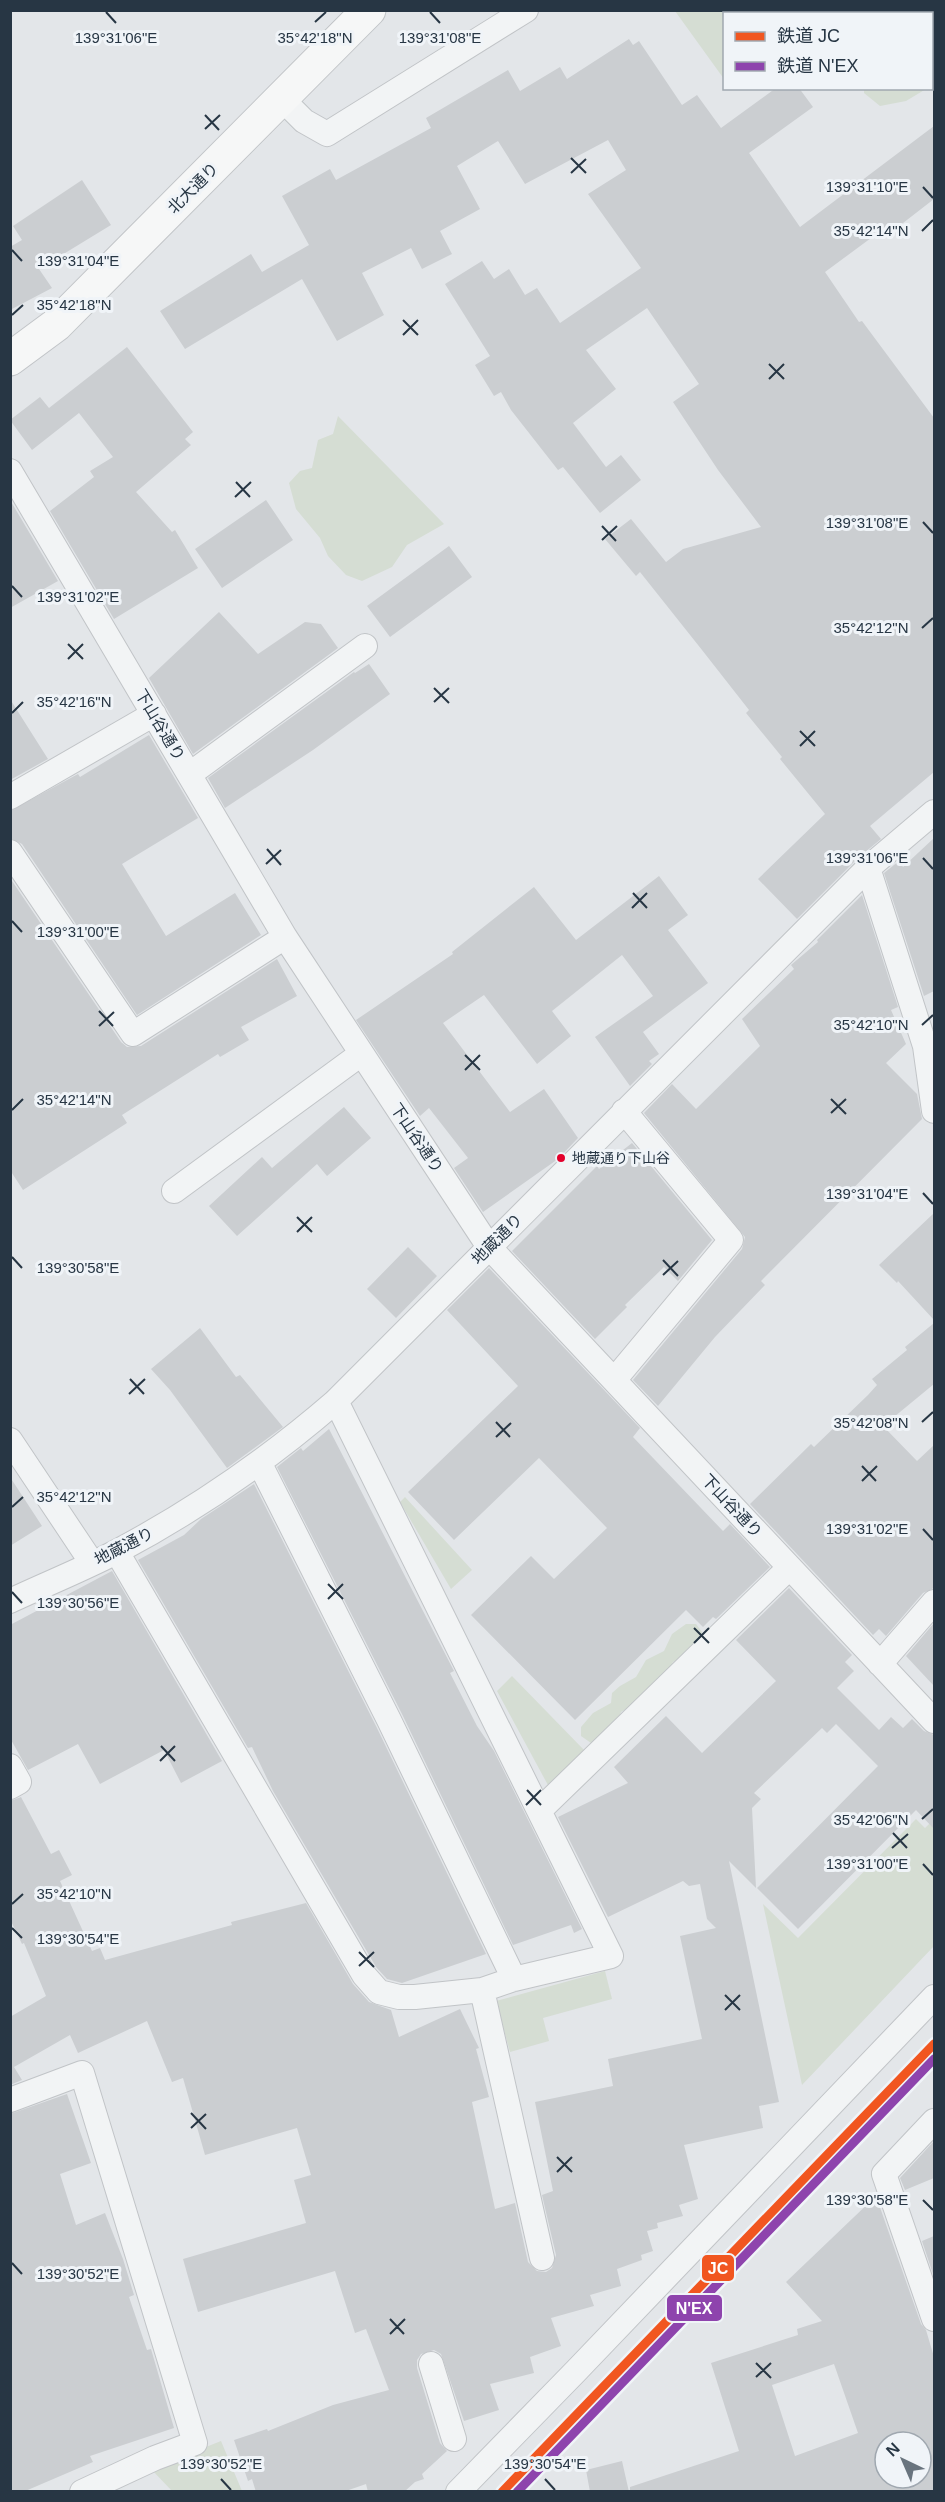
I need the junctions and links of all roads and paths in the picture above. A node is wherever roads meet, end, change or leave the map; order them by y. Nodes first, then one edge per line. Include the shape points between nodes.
1 (369, 10) edge
2 (526, 10) edge
3 (282, 99) junction
4 (10, 359) edge
5 (10, 471) edge
6 (365, 646) dead end
7 (154, 714) junction
8 (190, 774) junction
9 (10, 797) edge
10 (934, 812) edge
11 (10, 852) edge
12 (868, 868) junction
13 (285, 937) junction
14 (361, 1054) junction
15 (624, 1111) junction
16 (934, 1111) edge
17 (174, 1191) dead end
18 (489, 1247) junction
19 (615, 1379) junction
20 (336, 1401) junction
21 (10, 1440) edge
22 (260, 1464) junction
23 (117, 1552) junction
24 (92, 1563) junction
25 (789, 1568) junction
26 (10, 1601) edge
27 (934, 1602) edge
28 (880, 1664) junction
29 (934, 1721) edge
30 (10, 1766) edge
31 (10, 1787) edge
32 (540, 1810) junction
33 (514, 1979) junction
34 (482, 1990) junction
35 (934, 1996) edge
36 (10, 2100) edge
37 (934, 2121) edge
38 (542, 2258) dead end
39 (934, 2319) edge
40 (431, 2364) dead end
41 (454, 2439) dead end
42 (82, 2492) edge
43 (458, 2492) edge

1 - 3 street, 北大通り
2 - 3 street via 327,134 304,121
3 - 4 street, 北大通り via 56,325
5 - 7 street, 下山谷通り
6 - 8 street
7 - 8 street, 下山谷通り
7 - 9 street
8 - 13 street, 下山谷通り
10 - 12 street, 地蔵通り
11 - 13 street via 133,1034
12 - 15 street, 地蔵通り
12 - 16 street via 925,1046
13 - 14 street, 下山谷通り
14 - 17 street
14 - 18 street, 下山谷通り
15 - 18 street, 地蔵通り
15 - 19 street via 730,1240
18 - 19 street, 下山谷通り
18 - 20 street, 地蔵通り
19 - 25 street, 下山谷通り
20 - 22 street, 地蔵通り
20 - 32 street
21 - 24 street
22 - 23 street, 地蔵通り
22 - 33 street
23 - 24 street, 地蔵通り
23 - 34 street via 364,1975 379,1992 399,1997
24 - 26 street, 地蔵通り
25 - 28 street, 下山谷通り
25 - 32 street
27 - 28 street
28 - 29 street, 下山谷通り
30 - 31 street via 19,1782
32 - 33 street via 611,1956
33 - 34 street
34 - 38 street
35 - 43 street
36 - 42 street via 81,2073 195,2443
37 - 39 street via 884,2174
40 - 41 street

